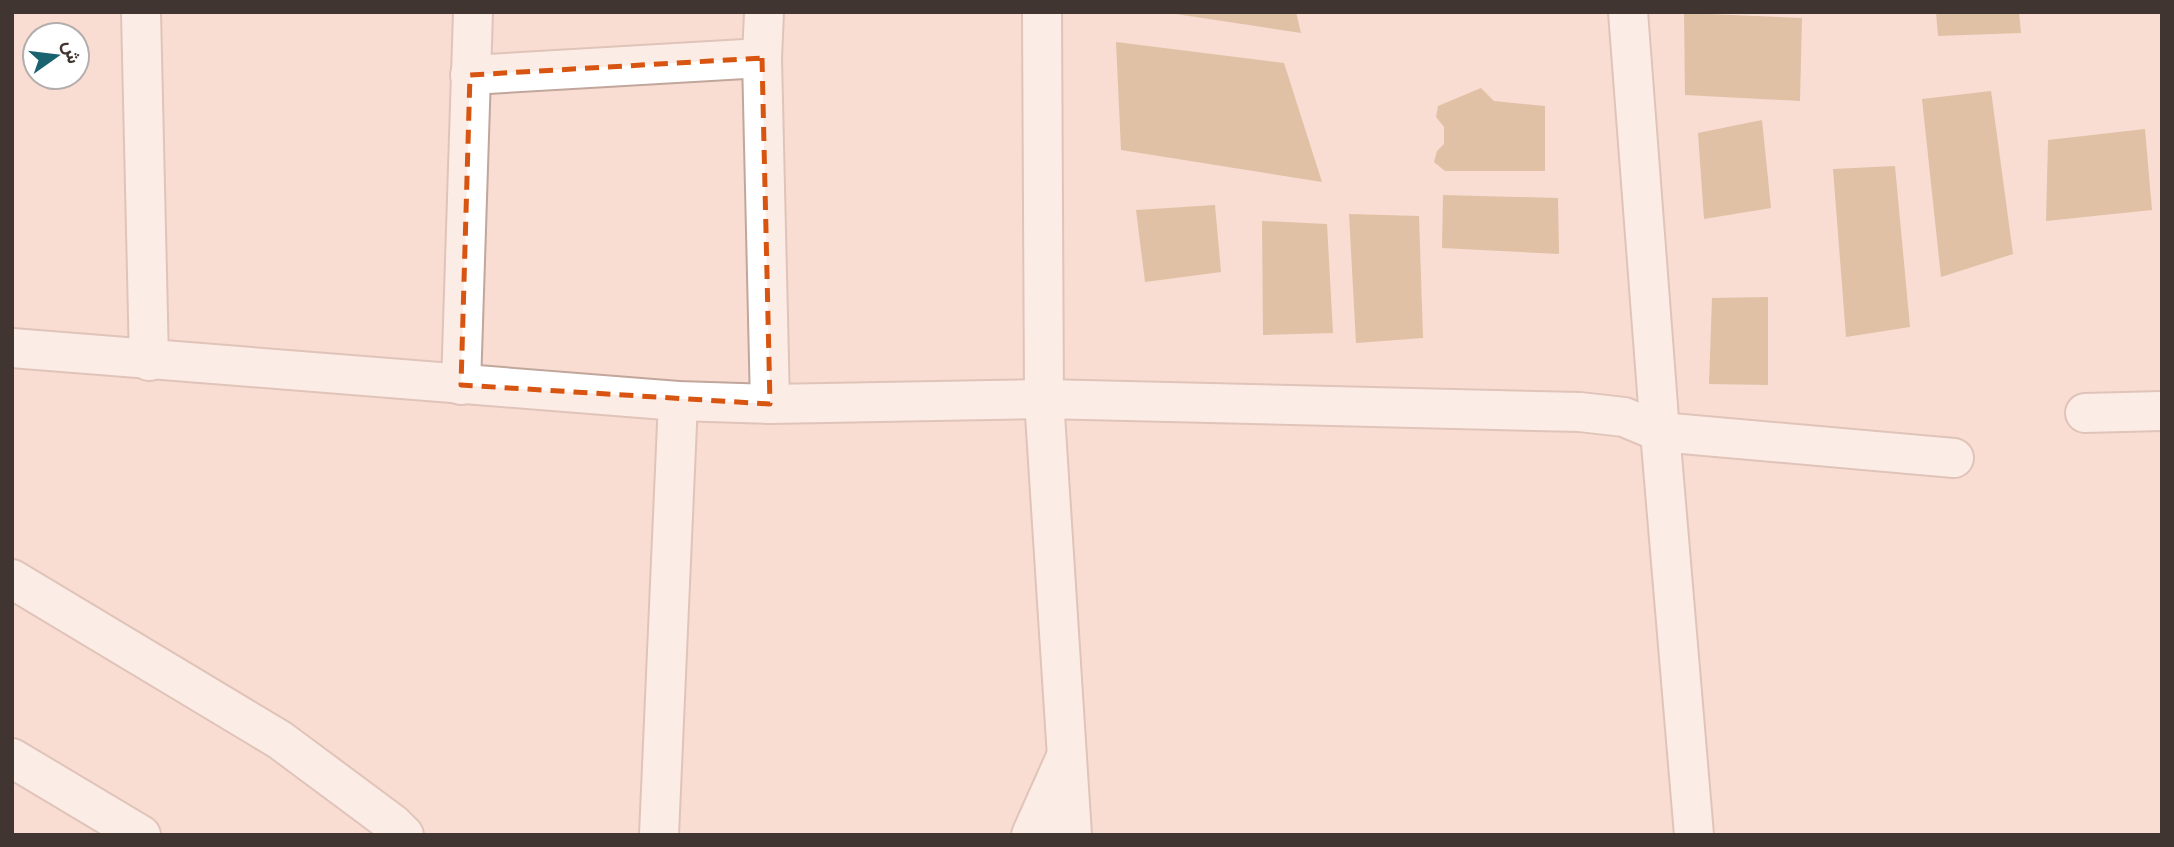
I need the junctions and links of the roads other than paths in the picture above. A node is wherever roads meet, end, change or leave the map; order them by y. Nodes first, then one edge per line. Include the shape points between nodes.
1 (141, 12) edge
2 (473, 12) edge
3 (764, 12) edge
4 (1042, 12) edge
5 (1628, 12) edge
6 (762, 58) junction
7 (470, 75) junction
8 (12, 348) edge
9 (149, 361) junction
10 (461, 385) junction
11 (1044, 399) junction
12 (678, 401) junction
13 (770, 404) junction
14 (2162, 411) edge
15 (2085, 413) dead end
16 (1660, 432) junction
17 (1954, 458) dead end
18 (12, 579) edge
19 (1066, 757) junction
20 (12, 758) edge
21 (141, 835) edge
22 (404, 835) edge
23 (659, 835) edge
24 (1031, 835) edge
25 (1072, 835) edge
26 (1694, 835) edge

1 - 9 street
2 - 7 street
3 - 6 street
4 - 11 street
5 - 16 street
6 - 7 street
6 - 13 street
7 - 10 street
8 - 9 street
9 - 10 street
10 - 12 street
11 - 13 street
11 - 16 street via 1580,412 1624,417
11 - 19 street
12 - 13 street
12 - 23 street
14 - 15 street
16 - 17 street
16 - 26 street
18 - 22 street via 280,740
19 - 24 street
19 - 25 street
20 - 21 street

